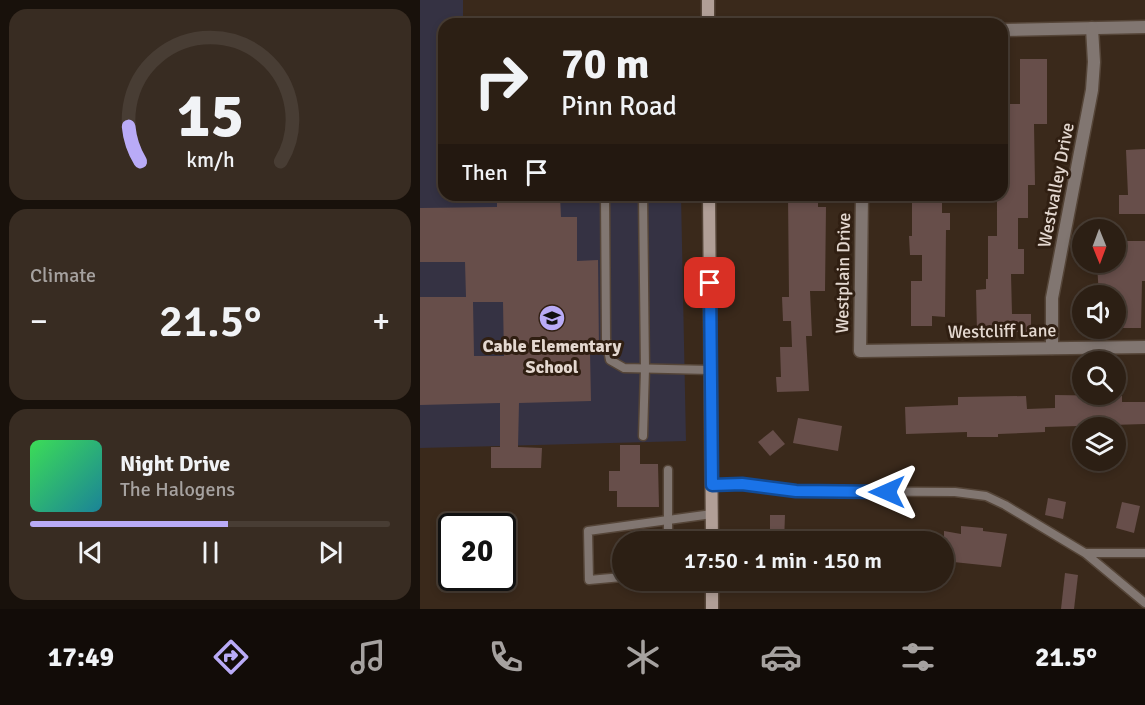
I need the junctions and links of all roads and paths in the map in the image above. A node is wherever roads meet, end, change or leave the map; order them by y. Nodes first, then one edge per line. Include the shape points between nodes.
1 (708, 0) edge
2 (708, 18) edge
3 (1145, 27) edge
4 (1092, 28) junction
5 (1008, 30) edge
6 (605, 201) edge
7 (643, 201) edge
8 (709, 201) edge
9 (862, 201) edge
10 (1145, 347) edge
11 (1052, 348) junction
12 (860, 351) joint
13 (645, 369) junction
14 (711, 370) junction
15 (643, 436) dead end
16 (668, 470) dead end
17 (712, 485) junction
18 (712, 514) junction
19 (668, 522) junction
20 (668, 531) edge
21 (712, 531) edge
22 (1085, 553) junction
23 (1145, 553) edge
24 (612, 578) edge
25 (712, 591) edge
26 (1145, 603) edge
27 (712, 609) edge

1 - 2 street
3 - 4 street
4 - 5 street
4 - 11 street, Westvalley Drive via 1092,90 1052,298
6 - 13 lane via 606,339 610,360 624,368
7 - 13 lane
8 - 14 street
9 - 12 street, Westplain Drive
10 - 11 street, Westcliff Lane
11 - 12 street, Westcliff Lane
13 - 14 lane
13 - 15 lane
14 - 17 street
16 - 19 lane
17 - 18 street
17 - 22 lane via 986,496
18 - 19 lane
18 - 21 street
19 - 20 lane
19 - 24 lane via 588,531 589,580
22 - 23 lane
22 - 26 lane
25 - 27 street

